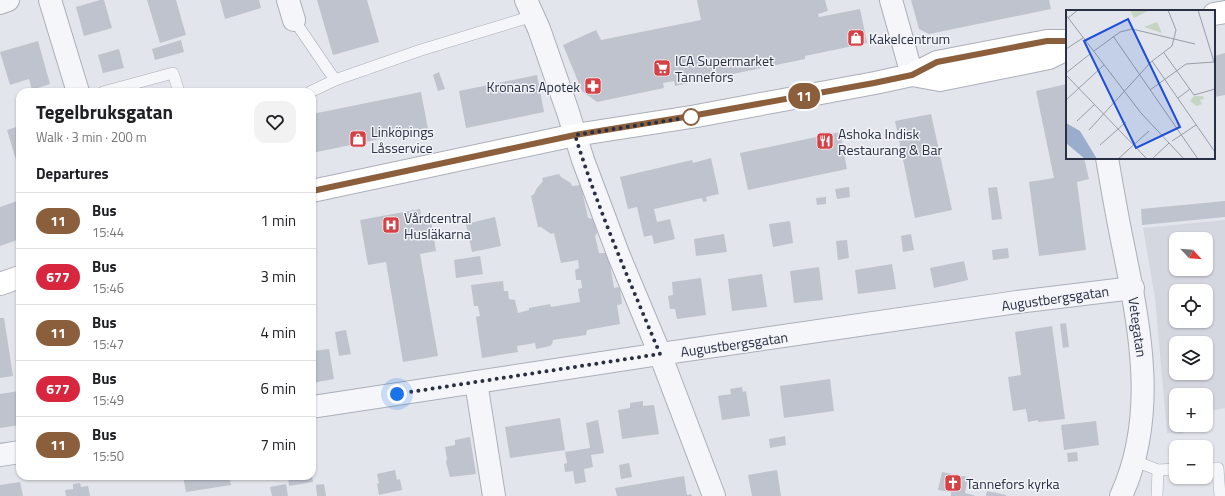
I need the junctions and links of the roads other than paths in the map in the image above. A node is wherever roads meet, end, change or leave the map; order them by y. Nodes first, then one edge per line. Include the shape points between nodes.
1 (8, 0) edge
2 (50, 0) edge
3 (890, 0) edge
4 (0, 3) edge
5 (530, 8) edge
6 (291, 10) edge
7 (1225, 12) edge
8 (1215, 14) edge
9 (1066, 40) edge
10 (1066, 50) edge
11 (912, 75) junction
12 (335, 80) junction
13 (77, 88) edge
14 (118, 88) edge
15 (178, 88) edge
16 (316, 89) edge
17 (575, 135) junction
18 (1107, 159) edge
19 (316, 190) edge
20 (16, 279) edge
21 (0, 284) edge
22 (1132, 288) junction
23 (660, 354) junction
24 (476, 382) junction
25 (316, 406) edge
26 (16, 453) edge
27 (0, 455) edge
28 (1135, 461) junction
29 (1222, 467) edge
30 (1169, 469) edge
31 (1158, 470) junction
32 (494, 496) edge
33 (714, 496) edge
34 (1121, 496) edge
35 (1157, 496) edge
36 (1220, 496) edge

1 - 4 street
2 - 13 street
3 - 11 street
5 - 12 lane
5 - 17 street
6 - 12 lane
7 - 8 main road
9 - 11 main road via 1047,41 937,62
10 - 11 main road via 1049,58 940,80
11 - 17 main road
12 - 16 lane
14 - 15 lane via 173,73
17 - 19 main road
17 - 23 street via 619,256
18 - 22 street, Vetegatan
20 - 21 main road
22 - 23 street, Augustbergsgatan via 1024,301
22 - 28 street, Vetegatan via 1144,372 1141,431
23 - 24 street, Augustbergsgatan
23 - 33 street
24 - 25 street, Augustbergsgatan
24 - 32 street
26 - 27 street
28 - 31 lane
28 - 34 street, Vetegatan
29 - 36 lane
30 - 31 lane
31 - 35 lane

